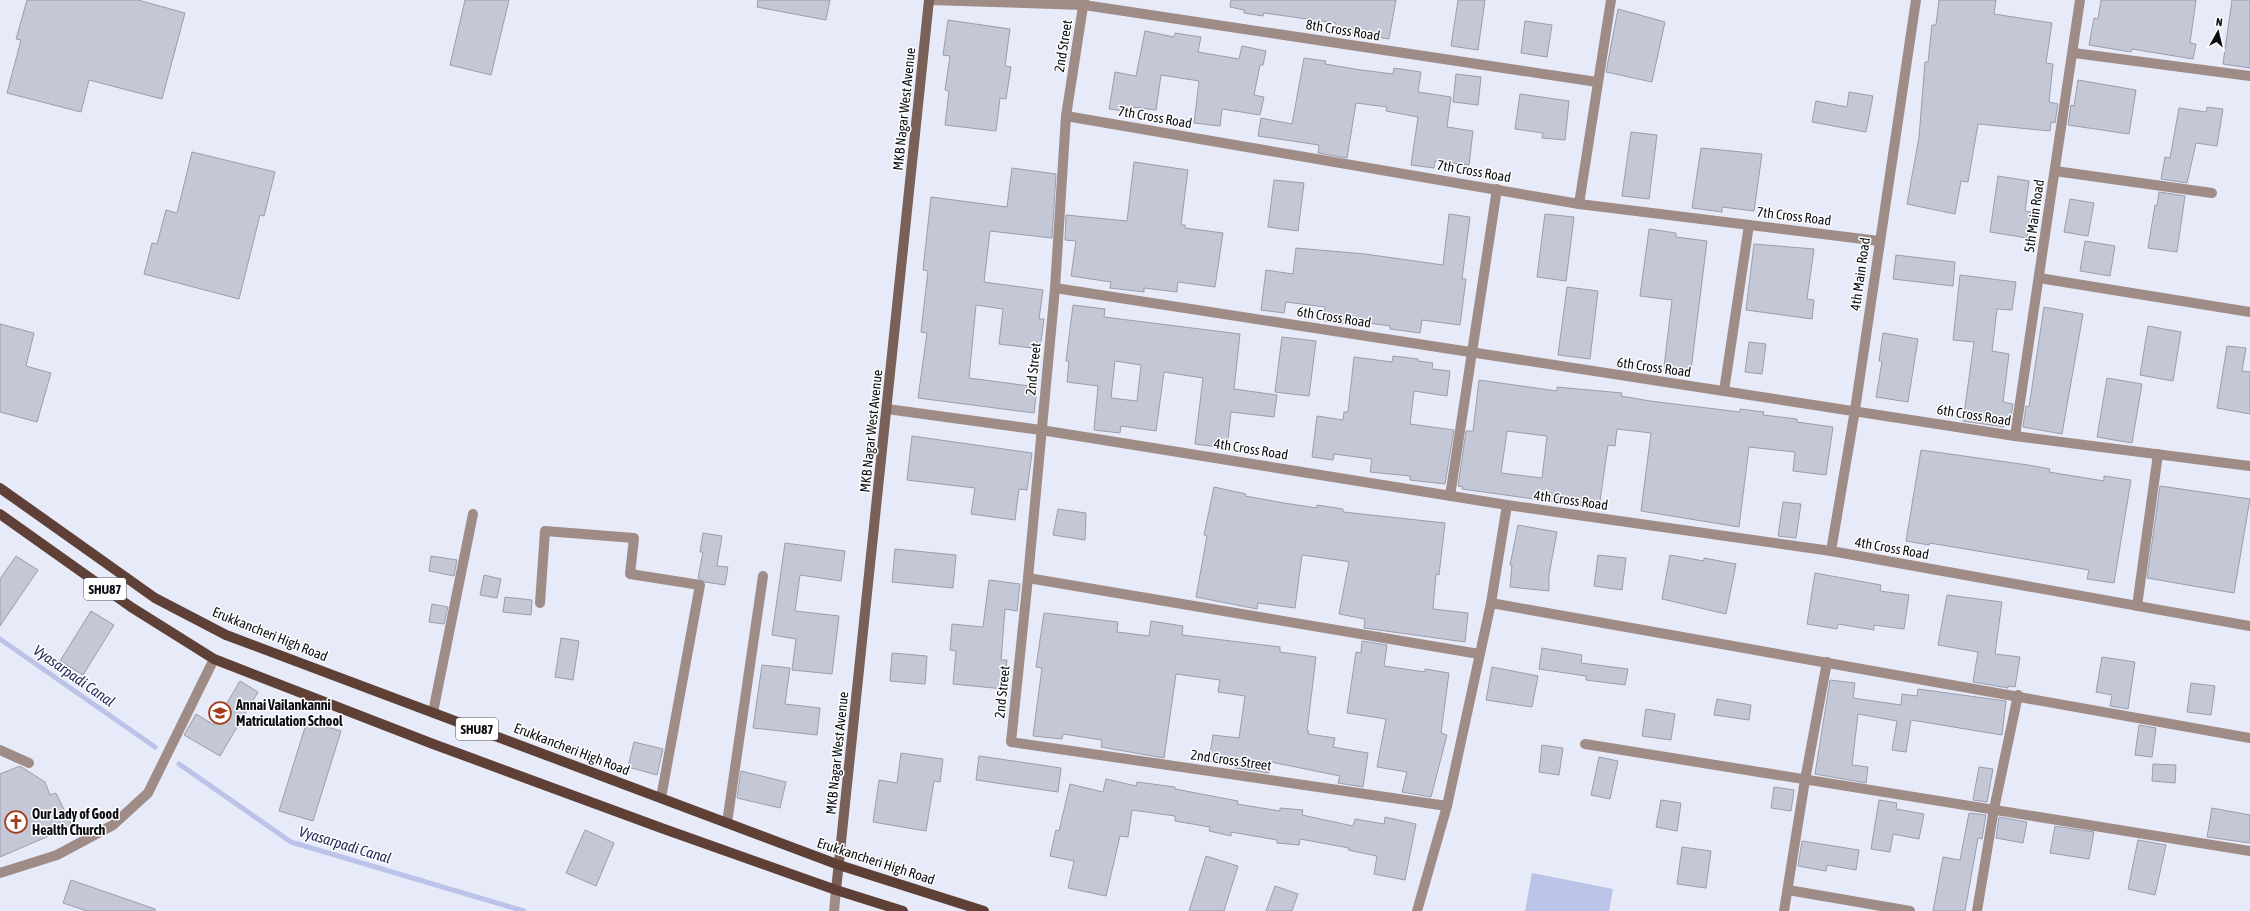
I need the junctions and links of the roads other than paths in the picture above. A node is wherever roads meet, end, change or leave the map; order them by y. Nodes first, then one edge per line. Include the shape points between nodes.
1 (929, 0) edge
2 (1611, 0) edge
3 (1916, 0) edge
4 (2080, 0) edge
5 (1084, 2) edge
6 (2074, 53) junction
7 (2250, 76) edge
8 (1597, 82) junction
9 (1066, 116) junction
10 (2055, 171) junction
11 (1496, 189) junction
12 (2212, 192) dead end
13 (1579, 204) junction
14 (1749, 225) junction
15 (1879, 241) junction
16 (2039, 278) junction
17 (1055, 288) junction
18 (2250, 312) edge
19 (1472, 353) junction
20 (1724, 391) junction
21 (887, 409) junction
22 (1855, 410) junction
23 (1041, 430) junction
24 (2016, 436) junction
25 (2158, 454) junction
26 (2250, 466) edge
27 (0, 488) edge
28 (1450, 496) junction
29 (1507, 505) junction
30 (0, 514) edge
31 (473, 514) dead end
32 (1831, 551) junction
33 (763, 576) dead end
34 (1028, 578) junction
35 (540, 603) dead end
36 (1491, 603) junction
37 (2137, 606) junction
38 (2250, 626) edge
39 (1479, 654) junction
40 (214, 659) junction
41 (1827, 662) junction
42 (2018, 695) junction
43 (433, 712) junction
44 (2250, 738) edge
45 (1011, 742) joint
46 (1585, 744) dead end
47 (0, 750) edge
48 (29, 763) dead end
49 (1805, 780) junction
50 (661, 798) junction
51 (1447, 806) junction
52 (1994, 809) junction
53 (727, 823) junction
54 (2250, 851) edge
55 (839, 865) junction
56 (0, 873) edge
57 (836, 890) junction
58 (1788, 890) junction
59 (834, 911) edge
60 (903, 911) edge
61 (984, 911) edge
62 (1417, 911) edge
63 (1784, 911) edge
64 (1910, 911) edge
65 (1977, 911) edge

1 - 5 street, 8th Cross Road
1 - 21 main road, MKB Nagar West Avenue
2 - 8 street
3 - 15 street, 4th Main Road
4 - 6 street, 5th Main Road
5 - 8 street, 8th Cross Road
5 - 9 street, 2nd Street
6 - 7 street
6 - 10 street, 5th Main Road
8 - 13 street
9 - 11 street, 7th Cross Road
9 - 17 street, 2nd Street
10 - 12 street
10 - 16 street, 5th Main Road
11 - 13 street, 7th Cross Road
11 - 19 street
13 - 14 street, 7th Cross Road
14 - 15 street, 7th Cross Road
14 - 20 street
15 - 22 street, 4th Main Road
16 - 18 street
16 - 24 street, 5th Main Road
17 - 19 street, 6th Cross Road
17 - 23 street, 2nd Street
19 - 20 street, 6th Cross Road
19 - 28 street
20 - 22 street, 6th Cross Road
21 - 23 street, 4th Cross Road
21 - 55 main road, MKB Nagar West Avenue
22 - 24 street, 6th Cross Road
22 - 32 street, 4th Main Road
23 - 28 street, 4th Cross Road
23 - 34 street, 2nd Street
24 - 25 street, 6th Cross Road
25 - 26 street, 6th Cross Road
25 - 37 street
27 - 43 main road, Erukkancheri High Road / SHU87 via 155,598 226,635
28 - 29 street, 4th Cross Road
29 - 32 street, 4th Cross Road
29 - 36 street
30 - 40 main road, SHU87 via 131,607
31 - 43 street
32 - 37 street, 4th Cross Road
33 - 53 street
34 - 39 street
34 - 45 street, 2nd Street
35 - 50 street via 545,531 634,538 630,574 700,585
36 - 39 street
36 - 41 street
37 - 38 street, 4th Cross Road
39 - 51 street
40 - 56 street via 148,793 113,825 57,855
40 - 57 main road, SHU87 via 440,747
41 - 42 street
41 - 49 street
42 - 44 street
42 - 52 street
43 - 50 main road, Erukkancheri High Road / SHU87
45 - 51 street, 2nd Cross Street
46 - 49 street
47 - 48 street
49 - 52 street
49 - 58 street
50 - 53 main road, Erukkancheri High Road / SHU87
51 - 62 street
52 - 54 street
52 - 65 street
53 - 55 main road, Erukkancheri High Road / SHU87
55 - 57 main road, MKB Nagar West Avenue
55 - 61 main road, Erukkancheri High Road / SHU87
57 - 59 street
57 - 60 main road, SHU87
58 - 63 street
58 - 64 street

